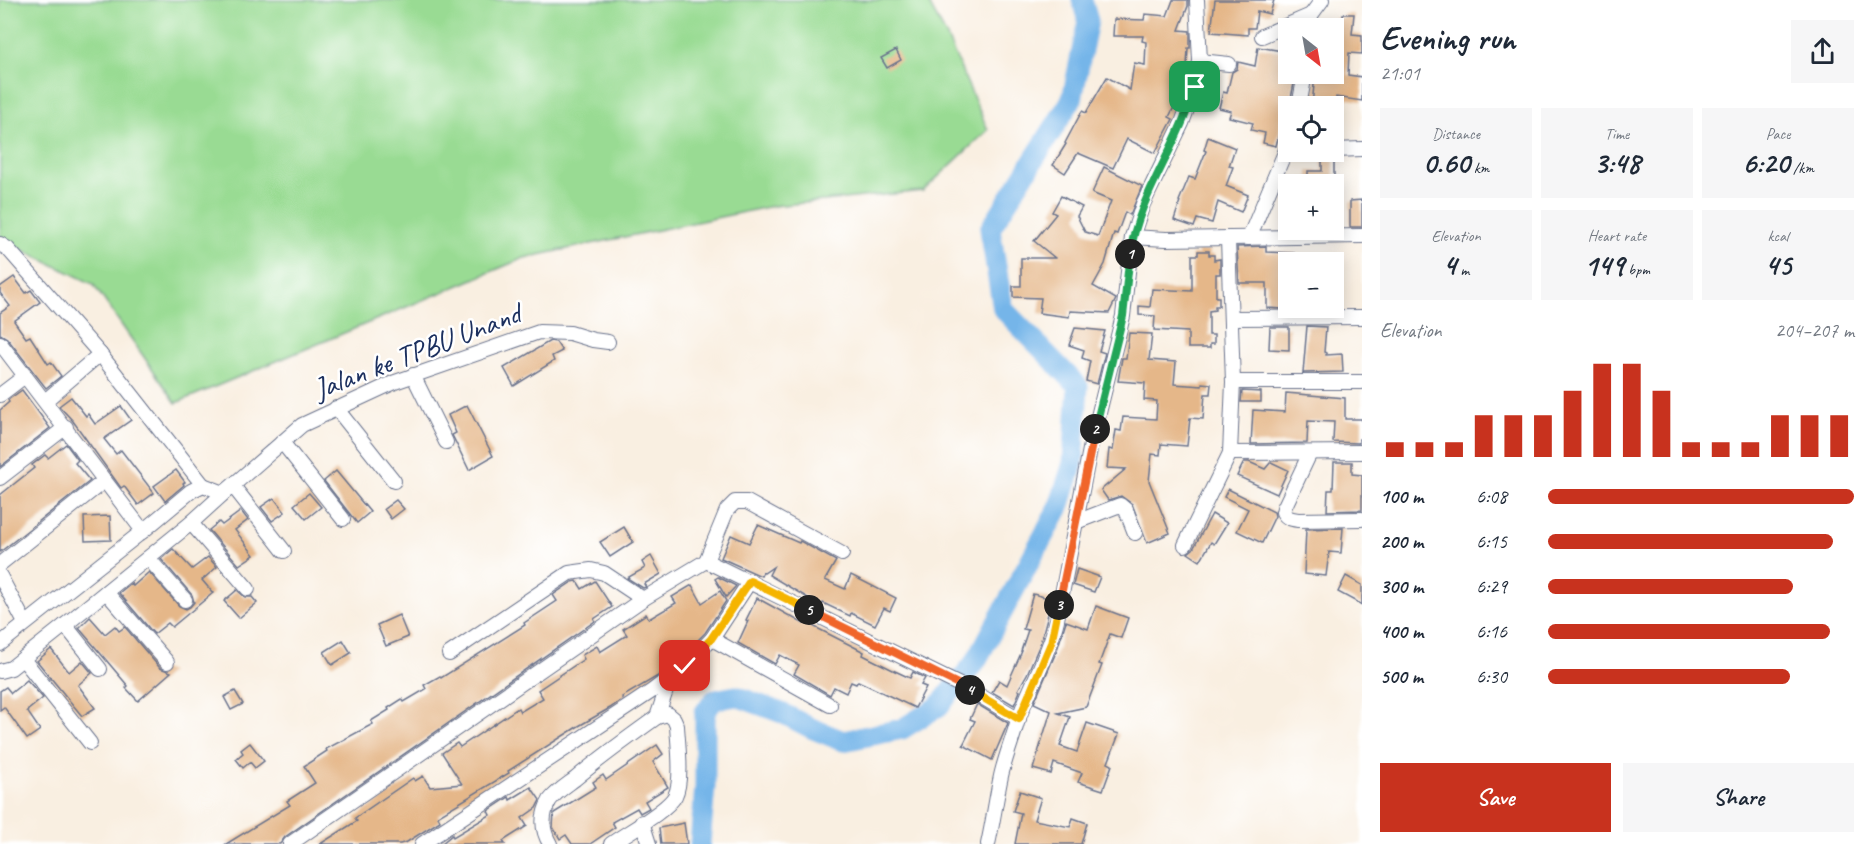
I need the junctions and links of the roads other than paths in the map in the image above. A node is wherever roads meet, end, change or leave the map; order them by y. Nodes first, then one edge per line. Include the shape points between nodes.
1 (1197, 0) edge
2 (1322, 0) edge
3 (1312, 18) edge
4 (1278, 31) edge
5 (1262, 36) dead end
6 (1200, 61) junction
7 (1229, 64) dead end
8 (1362, 149) edge
9 (1344, 150) edge
10 (1282, 162) edge
11 (1362, 236) edge
12 (1132, 237) junction
13 (1249, 238) junction
14 (1228, 239) junction
15 (0, 244) edge
16 (1362, 317) edge
17 (1231, 318) junction
18 (608, 342) dead end
19 (0, 343) edge
20 (100, 354) junction
21 (413, 375) junction
22 (25, 376) junction
23 (1233, 382) junction
24 (1362, 382) edge
25 (0, 395) edge
26 (45, 401) junction
27 (336, 408) junction
28 (66, 427) junction
29 (282, 442) junction
30 (446, 442) dead end
31 (1362, 452) edge
32 (1230, 453) junction
33 (1310, 453) junction
34 (0, 478) edge
35 (104, 481) junction
36 (394, 481) dead end
37 (203, 485) junction
38 (229, 489) junction
39 (343, 519) dead end
40 (1362, 519) edge
41 (1076, 522) junction
42 (191, 523) junction
43 (143, 531) junction
44 (1135, 533) dead end
45 (1185, 545) dead end
46 (284, 551) dead end
47 (842, 554) dead end
48 (148, 558) junction
49 (706, 561) junction
50 (0, 564) edge
51 (0, 576) edge
52 (750, 581) junction
53 (248, 589) dead end
54 (106, 592) junction
55 (643, 599) junction
56 (185, 600) dead end
57 (25, 623) junction
58 (66, 625) junction
59 (711, 639) junction
60 (0, 644) edge
61 (449, 654) dead end
62 (23, 659) junction
63 (167, 662) dead end
64 (100, 669) dead end
65 (0, 670) edge
66 (671, 675) junction
67 (830, 705) dead end
68 (657, 717) junction
69 (1019, 719) junction
70 (90, 743) dead end
71 (642, 822) junction
72 (290, 844) edge
73 (422, 844) edge
74 (550, 844) edge
75 (611, 844) edge
76 (649, 844) edge
77 (988, 844) edge

1 - 6 street
2 - 3 street
4 - 5 street
6 - 7 street
6 - 12 street via 1182,123 1143,204
8 - 9 street
10 - 13 street
11 - 13 street
12 - 14 street
12 - 41 street via 1123,316
13 - 14 street
14 - 17 street
15 - 20 street
16 - 17 street
17 - 23 street
18 - 21 street, Jalan ke TPBU Unand via 570,333 539,332
19 - 22 street
20 - 26 street
20 - 37 street
21 - 27 street, Jalan ke TPBU Unand
21 - 30 street
22 - 25 street
22 - 26 street
23 - 24 street
23 - 32 street
26 - 28 street
27 - 29 street, Jalan ke TPBU Unand via 302,425
27 - 36 street
28 - 34 street
28 - 35 street
29 - 38 street, Jalan ke TPBU Unand
29 - 39 street
31 - 33 street
32 - 33 street
32 - 45 street
33 - 40 street via 1284,508 1285,516
35 - 43 street
35 - 50 street
37 - 38 street
37 - 43 street
38 - 42 street, Jalan ke TPBU Unand
38 - 46 street
41 - 44 street via 1120,505
41 - 69 street via 1051,643
42 - 48 street, Jalan ke TPBU Unand
42 - 53 street
43 - 57 street
47 - 49 street via 747,502 735,502 727,510
48 - 54 street, Jalan ke TPBU Unand
48 - 56 street
49 - 52 street
49 - 55 street
51 - 57 street
52 - 59 street
52 - 69 street via 974,692
54 - 58 street, Jalan ke TPBU Unand
54 - 63 street
55 - 61 street via 604,573 569,573
55 - 72 street
57 - 60 street
58 - 62 street, Jalan ke TPBU Unand
58 - 64 street
59 - 66 street
59 - 67 street
62 - 65 street, Jalan ke TPBU Unand
62 - 70 street
66 - 68 street
66 - 73 street
68 - 71 street via 668,714 677,726 678,784 671,801
68 - 74 street via 551,798 542,823
69 - 77 street via 1001,777
71 - 75 street
71 - 76 street

